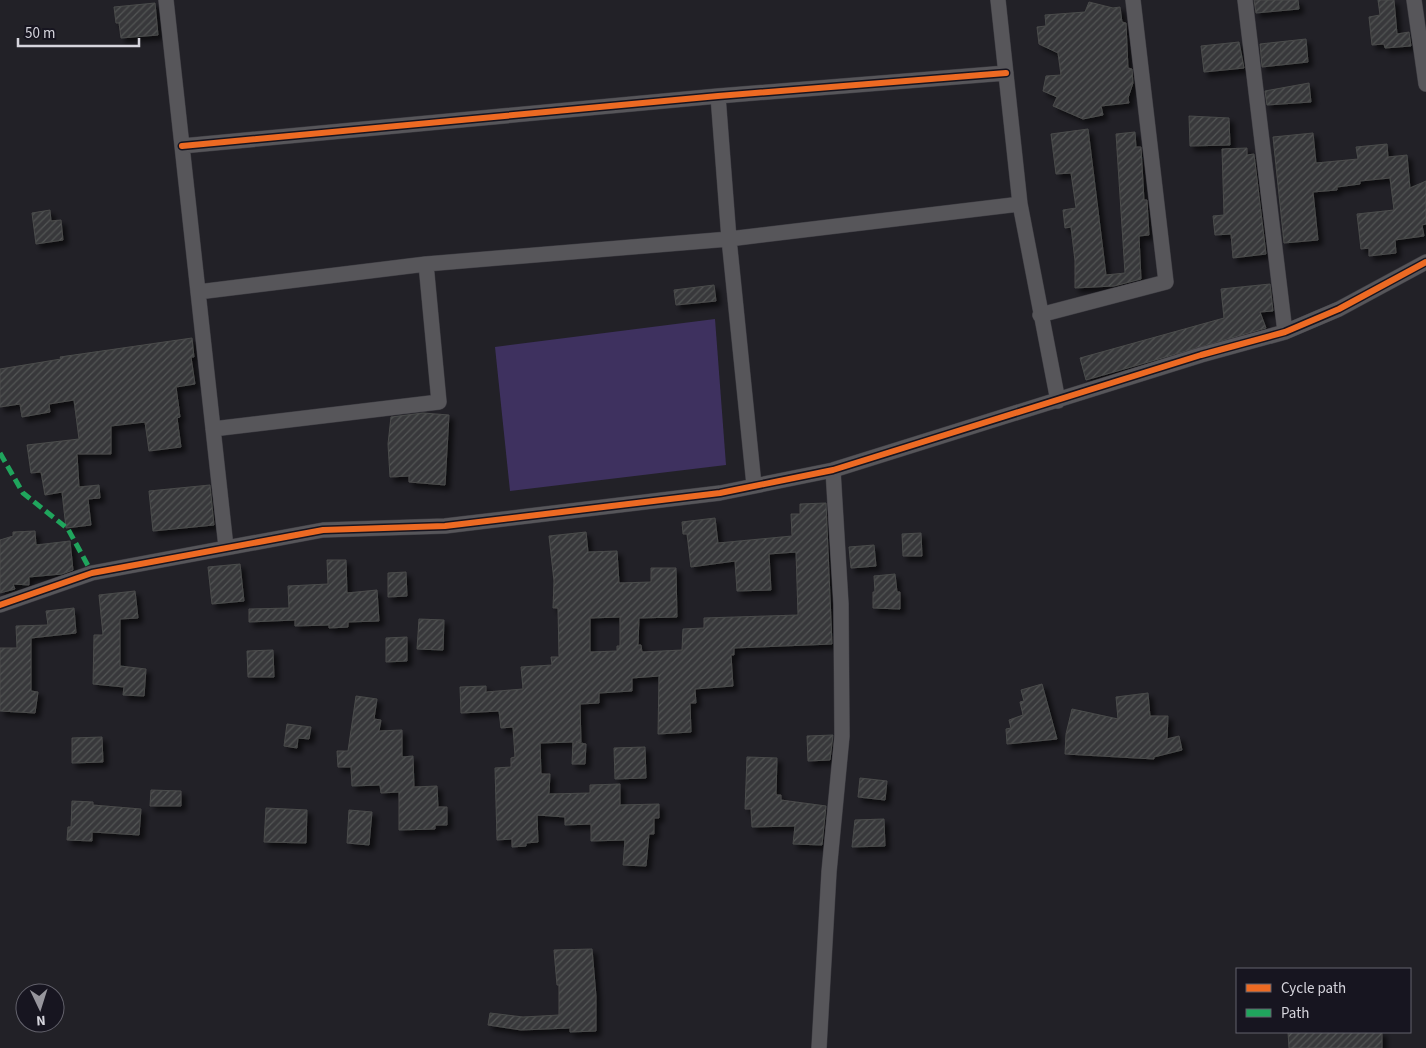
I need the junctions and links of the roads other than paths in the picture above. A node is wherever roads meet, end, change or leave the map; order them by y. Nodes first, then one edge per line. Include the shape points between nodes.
1 (166, 0) edge
2 (998, 0) edge
3 (1133, 0) edge
4 (1244, 0) edge
5 (1414, 0) edge
6 (1006, 73) junction
7 (1426, 84) edge
8 (718, 96) junction
9 (182, 146) junction
10 (1020, 204) junction
11 (729, 239) junction
12 (1426, 262) edge
13 (426, 264) junction
14 (198, 292) junction
15 (1040, 315) junction
16 (1285, 332) junction
17 (1058, 401) junction
18 (213, 429) junction
19 (833, 470) junction
20 (754, 485) junction
21 (226, 547) junction
22 (0, 605) edge
23 (819, 1048) edge

1 - 9 street
2 - 6 street
3 - 15 street via 1166,282
4 - 16 street
5 - 7 street
6 - 8 street
6 - 10 street
8 - 9 street
8 - 11 street
9 - 14 street
10 - 11 street
10 - 15 street
11 - 13 street
11 - 20 street
12 - 16 street via 1339,309
13 - 14 street
13 - 18 street via 439,402
14 - 18 street
15 - 17 street
16 - 17 street
17 - 19 street
18 - 21 street
19 - 20 street
19 - 23 street via 841,604 842,736 829,872
20 - 21 street via 720,493 445,526 323,530
21 - 22 street via 92,573

